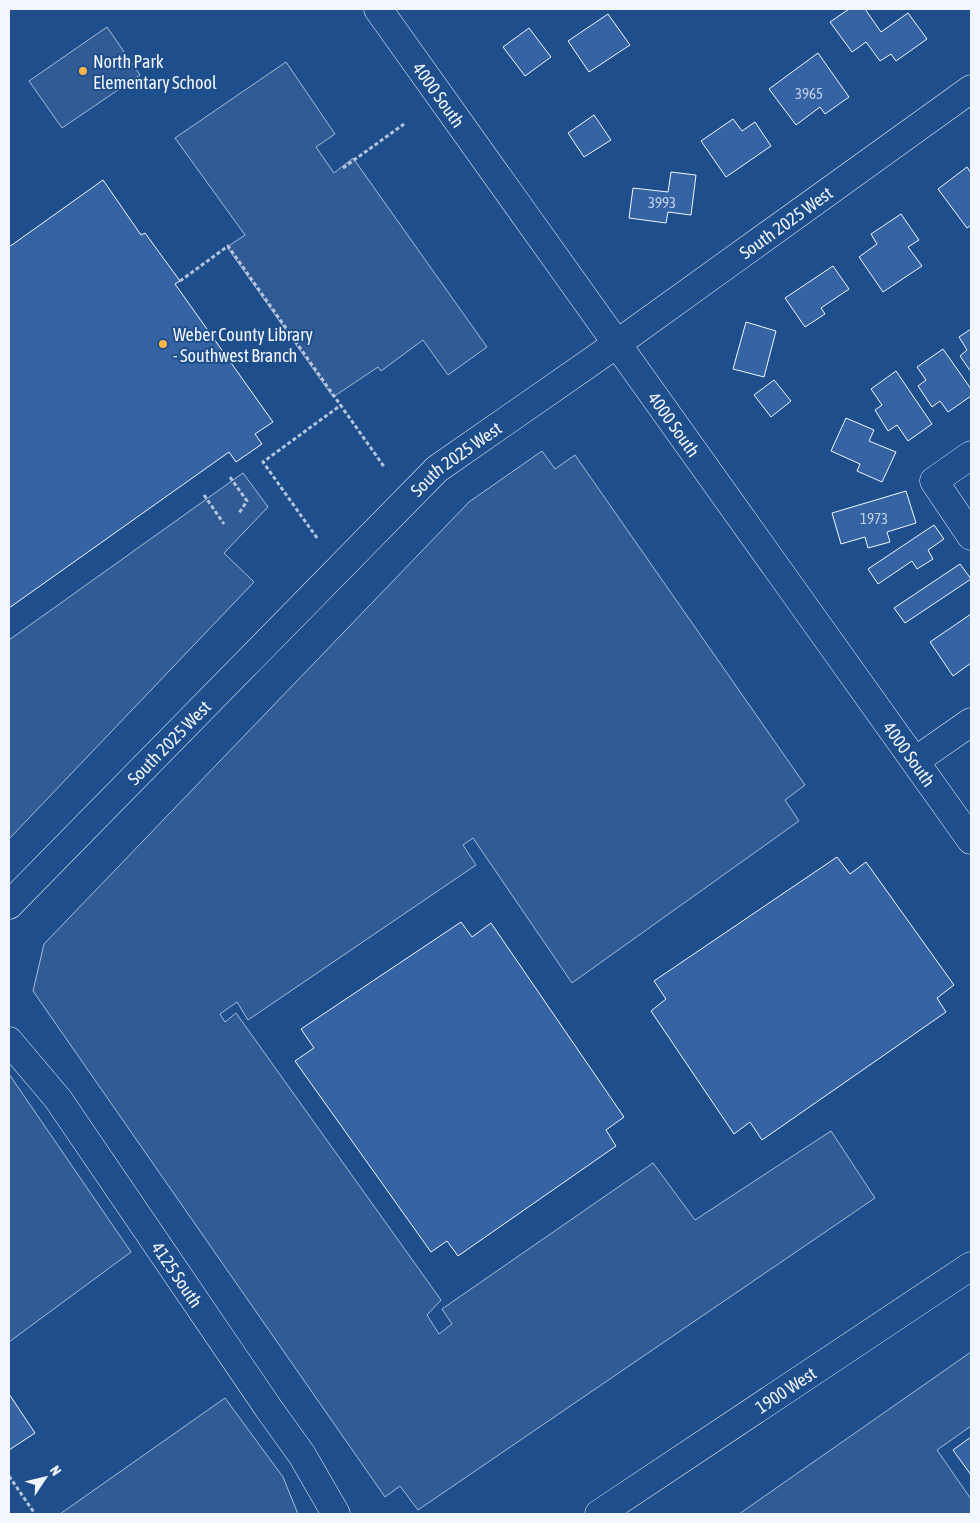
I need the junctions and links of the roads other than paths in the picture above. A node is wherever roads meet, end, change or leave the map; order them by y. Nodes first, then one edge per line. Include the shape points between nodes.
1 (378, 9) edge
2 (971, 90) edge
3 (618, 343) junction
4 (971, 456) edge
5 (971, 536) edge
6 (971, 722) edge
7 (915, 761) junction
8 (971, 840) edge
9 (9, 905) edge
10 (9, 1041) edge
11 (971, 1266) edge
12 (336, 1514) edge
13 (599, 1514) edge

1 - 3 street, 4000 South
2 - 3 street, South 2025 West
3 - 7 street, 4000 South
3 - 9 street, South 2025 West via 437,469
4 - 5 street via 934,481
6 - 7 street
7 - 8 street, 4000 South
10 - 12 street, 4125 South via 58,1099 302,1455
11 - 13 street, 1900 West

